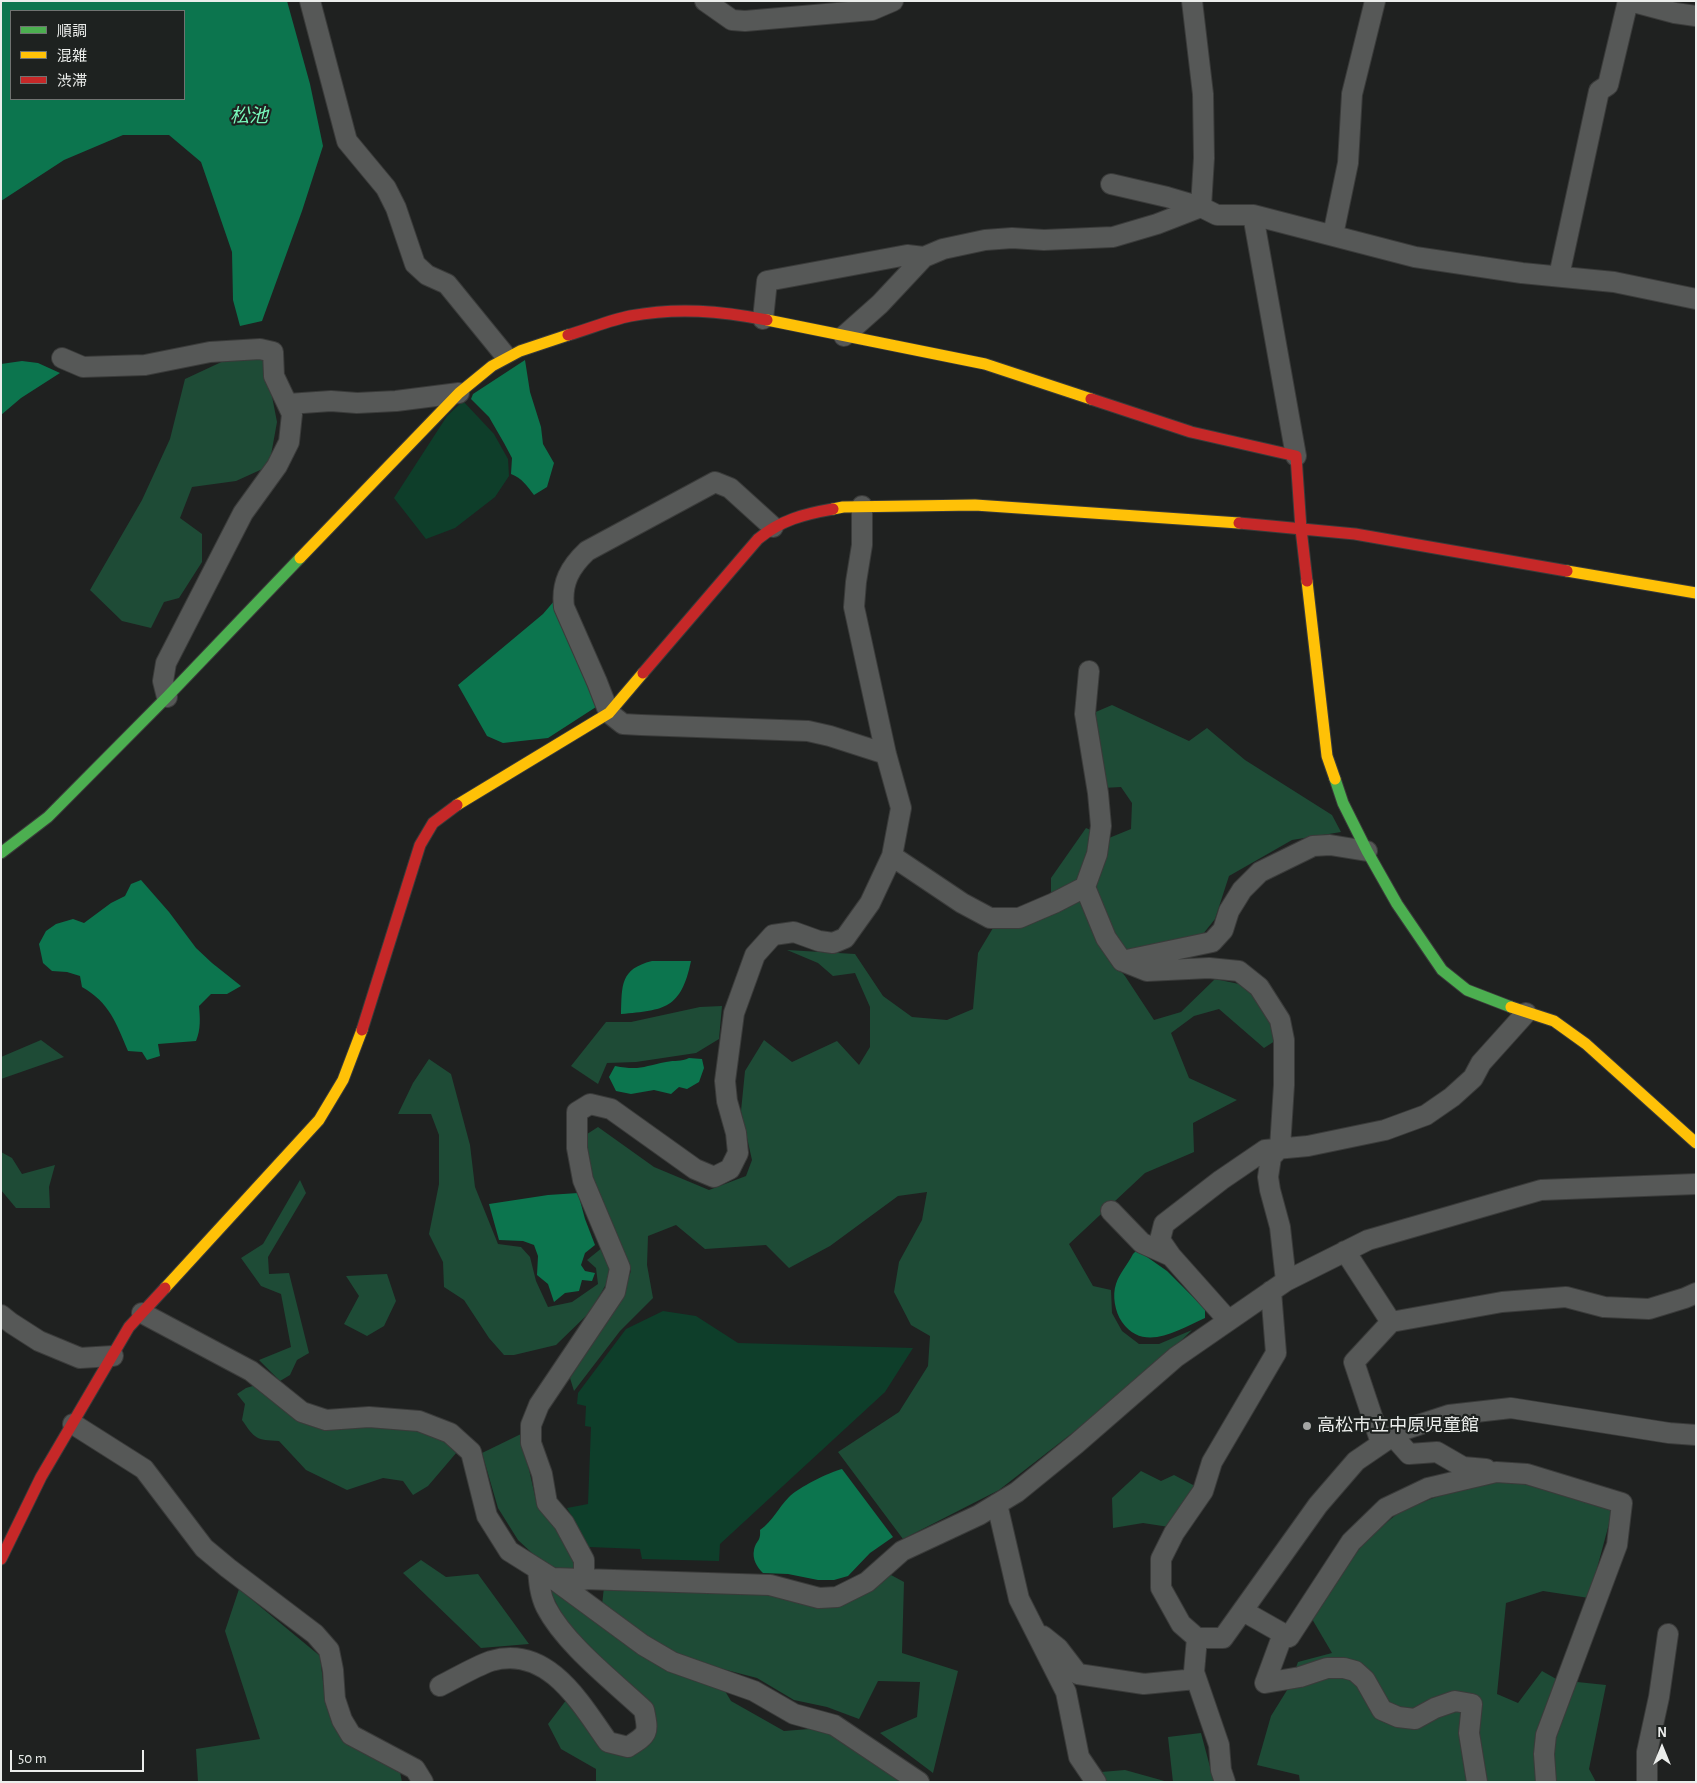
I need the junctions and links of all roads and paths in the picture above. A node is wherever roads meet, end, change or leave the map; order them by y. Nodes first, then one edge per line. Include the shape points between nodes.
1 (310, 1) edge
2 (705, 1) edge
3 (893, 1) edge
4 (1192, 1) edge
5 (1375, 1) edge
6 (1629, 1) edge
7 (1696, 16) edge
8 (1111, 184) dead end
9 (1201, 207) junction
10 (1253, 215) junction
11 (1333, 235) junction
12 (924, 257) junction
13 (1559, 276) junction
14 (1696, 299) edge
15 (763, 319) junction
16 (844, 336) junction
17 (504, 354) dead end
18 (62, 358) dead end
19 (459, 394) junction
20 (288, 404) junction
21 (1296, 456) junction
22 (862, 506) junction
23 (773, 526) junction
24 (1301, 529) junction
25 (1696, 593) edge
26 (1089, 671) dead end
27 (167, 697) junction
28 (609, 713) junction
29 (886, 754) junction
30 (1367, 851) junction
31 (1, 853) edge
32 (892, 856) junction
33 (1085, 886) junction
34 (1122, 961) junction
35 (1526, 1013) junction
36 (1696, 1142) edge
37 (1280, 1148) junction
38 (1696, 1184) edge
39 (1112, 1211) dead end
40 (1345, 1251) junction
41 (1171, 1256) junction
42 (1278, 1286) junction
43 (1696, 1293) edge
44 (142, 1313) junction
45 (1, 1315) edge
46 (1228, 1320) junction
47 (1391, 1322) junction
48 (113, 1356) junction
49 (73, 1424) junction
50 (1696, 1435) edge
51 (1387, 1440) junction
52 (1496, 1472) junction
53 (997, 1504) junction
54 (1, 1559) edge
55 (545, 1574) junction
56 (584, 1580) junction
57 (1242, 1611) junction
58 (1035, 1631) junction
59 (1283, 1634) junction
60 (1668, 1634) dead end
61 (1197, 1638) junction
62 (1196, 1679) junction
63 (440, 1686) dead end
64 (424, 1782) edge
65 (920, 1782) edge
66 (1096, 1782) edge
67 (1224, 1782) edge
68 (1477, 1782) edge
69 (1546, 1782) edge
70 (1647, 1782) edge

1 - 17 street via 347,141 386,188 415,264 426,275 447,284
2 - 3 street via 732,20 745,21 872,10
4 - 9 street via 1203,94
5 - 11 street via 1352,94 1348,163
6 - 7 street
6 - 13 street via 1608,86 1599,91
8 - 9 street
9 - 10 street via 1216,215
9 - 12 street via 1113,236 985,240 943,249
10 - 11 street
10 - 21 street
11 - 13 street via 1415,257
12 - 15 street via 907,255 767,280
12 - 16 street via 880,304
13 - 14 street via 1614,282
15 - 16 street
15 - 19 street via 698,310 630,316 520,352 492,366
16 - 21 street via 985,364 1191,432
18 - 20 street via 83,367 144,364 210,352 260,348 273,352 274,376
19 - 20 street via 396,401
19 - 27 street
20 - 27 street via 292,414 289,442 277,466 243,513 166,663 163,681
21 - 24 street
22 - 23 street via 815,512
22 - 24 street via 974,505 1194,518
22 - 29 street via 862,545 854,607
23 - 28 street via 758,539
23 - 28 street via 730,488 715,482 587,551 574,564 562,596 564,607
24 - 25 street via 1355,534
24 - 30 street via 1327,756 1343,803
26 - 33 street via 1085,714 1101,826 1097,854
27 - 31 street via 48,817
28 - 29 street via 623,724 641,726 808,731
28 - 44 street via 455,806 433,823 420,845 357,1047 319,1120
29 - 32 street via 901,808
30 - 34 street via 1330,845 1312,846 1260,872 1242,890 1229,910 1223,930 1212,942
30 - 35 street via 1397,904 1442,970 1467,990
32 - 33 street via 990,918 1019,918
32 - 56 street via 870,903 845,938 833,943 794,932 772,935 755,955 734,1013 727,1071 727,1102 738,1154 730,1169 714,1178 695,1169 611,1110 590,1104 577,1112 577,1148 583,1180 620,1268 615,1292 539,1405 531,1425 531,1443 542,1474 547,1503 564,1523 584,1560
33 - 34 street via 1106,938
34 - 37 street via 1147,971 1209,968 1239,971 1259,987 1280,1020 1284,1040
35 - 36 street via 1554,1021 1586,1044
35 - 37 street via 1481,1063 1473,1078 1426,1115 1385,1130 1308,1146
37 - 41 street via 1265,1150 1164,1224 1160,1240
37 - 42 street via 1271,1157 1268,1176 1280,1226
38 - 40 street via 1541,1190 1368,1240
39 - 41 street via 1142,1243
40 - 42 street
40 - 47 street
41 - 46 street
42 - 46 street
42 - 61 street via 1276,1353 1212,1462 1203,1491 1174,1533 1161,1559 1161,1588 1181,1624
43 - 47 street via 1649,1309 1604,1307 1566,1297 1502,1302
44 - 48 street via 129,1327
44 - 55 street via 251,1371 302,1412 326,1420 419,1421 450,1432 471,1452 487,1516 510,1551
45 - 48 street via 40,1341 80,1358
46 - 53 street via 1176,1357 1069,1450
47 - 51 street via 1354,1362
48 - 49 street
49 - 54 street via 41,1477
49 - 64 street via 144,1469 204,1548 315,1634 329,1650 335,1700 351,1735 415,1769
50 - 51 street via 1669,1434 1511,1408 1449,1415 1400,1431
51 - 52 street via 1409,1454 1437,1452 1464,1467
51 - 57 street via 1356,1461 1318,1505
52 - 59 street via 1428,1488 1386,1508 1351,1542 1289,1637
52 - 69 street via 1527,1474 1622,1504 1617,1545 1546,1735
53 - 56 street via 902,1550 867,1582 837,1597 819,1598 770,1585
53 - 58 street via 1020,1599
55 - 56 street
55 - 63 street via 539,1586 545,1606 565,1636 644,1710 647,1728 643,1737 628,1747 608,1742 574,1693 554,1674 532,1662 513,1659 492,1661
55 - 65 street via 643,1645 672,1662 754,1691 794,1714 834,1725
57 - 59 street
57 - 61 street via 1223,1638
58 - 62 street via 1058,1648 1078,1674 1144,1684
58 - 66 street via 1066,1692 1079,1757
59 - 68 street via 1265,1683 1328,1668 1344,1668 1355,1671 1365,1680 1382,1710 1398,1717 1415,1719 1455,1701 1472,1704 1469,1733
60 - 70 street via 1647,1752
61 - 62 street
62 - 67 street via 1219,1745

